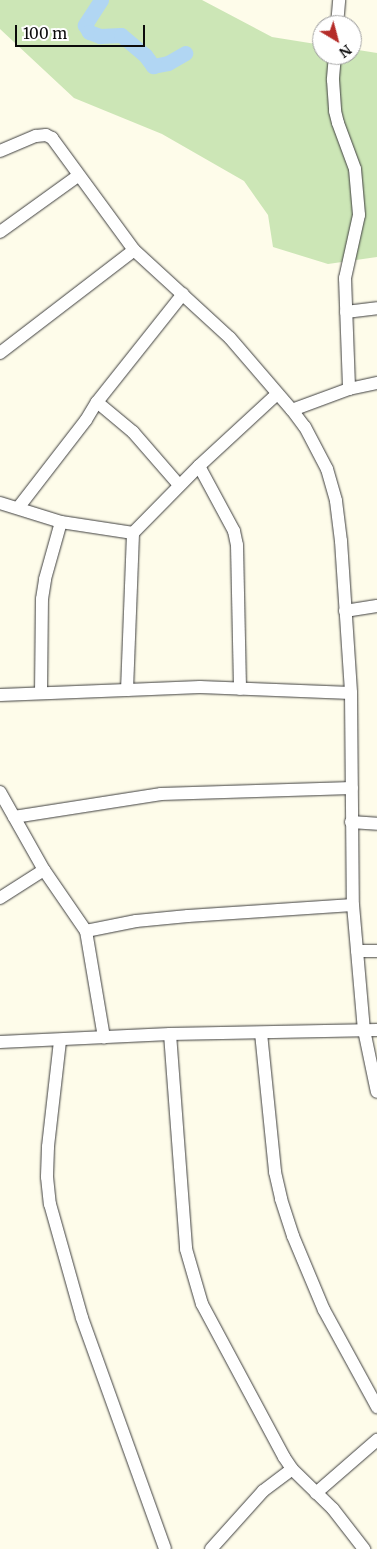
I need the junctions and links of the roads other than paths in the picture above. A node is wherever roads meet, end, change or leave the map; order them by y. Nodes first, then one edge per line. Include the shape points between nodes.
1 (338, 0) edge
2 (337, 15) edge
3 (334, 65) edge
4 (0, 151) edge
5 (78, 176) junction
6 (0, 232) edge
7 (134, 250) junction
8 (183, 294) junction
9 (377, 308) edge
10 (346, 312) junction
11 (0, 353) edge
12 (377, 383) edge
13 (349, 389) junction
14 (277, 394) junction
15 (97, 402) junction
16 (292, 410) junction
17 (199, 466) junction
18 (179, 485) junction
19 (0, 503) edge
20 (18, 508) junction
21 (61, 522) junction
22 (132, 532) junction
23 (377, 606) edge
24 (345, 611) junction
25 (240, 689) junction
26 (127, 690) junction
27 (41, 693) junction
28 (351, 693) junction
29 (0, 695) edge
30 (352, 788) junction
31 (0, 792) edge
32 (14, 817) junction
33 (351, 822) junction
34 (377, 824) edge
35 (44, 870) junction
36 (0, 898) edge
37 (353, 904) junction
38 (86, 931) junction
39 (357, 951) junction
40 (377, 951) edge
41 (364, 1030) junction
42 (377, 1030) edge
43 (261, 1033) junction
44 (170, 1034) junction
45 (104, 1037) junction
46 (60, 1041) junction
47 (0, 1042) edge
48 (377, 1092) edge
49 (377, 1408) edge
50 (377, 1440) edge
51 (292, 1468) junction
52 (316, 1493) junction
53 (166, 1549) edge
54 (211, 1549) edge
55 (364, 1549) edge

1 - 2 street
3 - 10 street via 335,111 355,169 359,215 345,278
4 - 5 street via 46,135 52,138
5 - 6 street
5 - 7 street
7 - 8 street
7 - 11 street
8 - 14 street via 230,338
8 - 15 street
9 - 10 street
10 - 13 street
12 - 13 street
13 - 16 street
14 - 16 street
14 - 17 street
15 - 18 street via 133,432
15 - 20 street
16 - 24 street via 327,469 334,493 341,541
17 - 18 street
17 - 25 street via 234,531 237,545
18 - 22 street
19 - 20 street
20 - 21 street
21 - 22 street
21 - 27 street via 42,599
22 - 26 street
23 - 24 street
24 - 28 street
25 - 26 street
25 - 28 street
26 - 27 street
27 - 29 street
28 - 30 street
30 - 32 street via 161,794
30 - 33 street
31 - 32 street
32 - 35 street
33 - 34 street
33 - 37 street
35 - 36 street
35 - 38 street
37 - 38 street via 136,921
37 - 39 street
38 - 45 street
39 - 40 street
39 - 41 street
41 - 42 street
41 - 43 street
41 - 48 street
43 - 44 street
43 - 49 street via 275,1172 281,1200 324,1310
44 - 45 street
44 - 51 street via 186,1249 195,1282 223,1347
45 - 46 street
46 - 47 street
46 - 53 street via 48,1147 50,1204 82,1318
50 - 52 street
51 - 52 street
51 - 54 street via 263,1491
52 - 55 street

